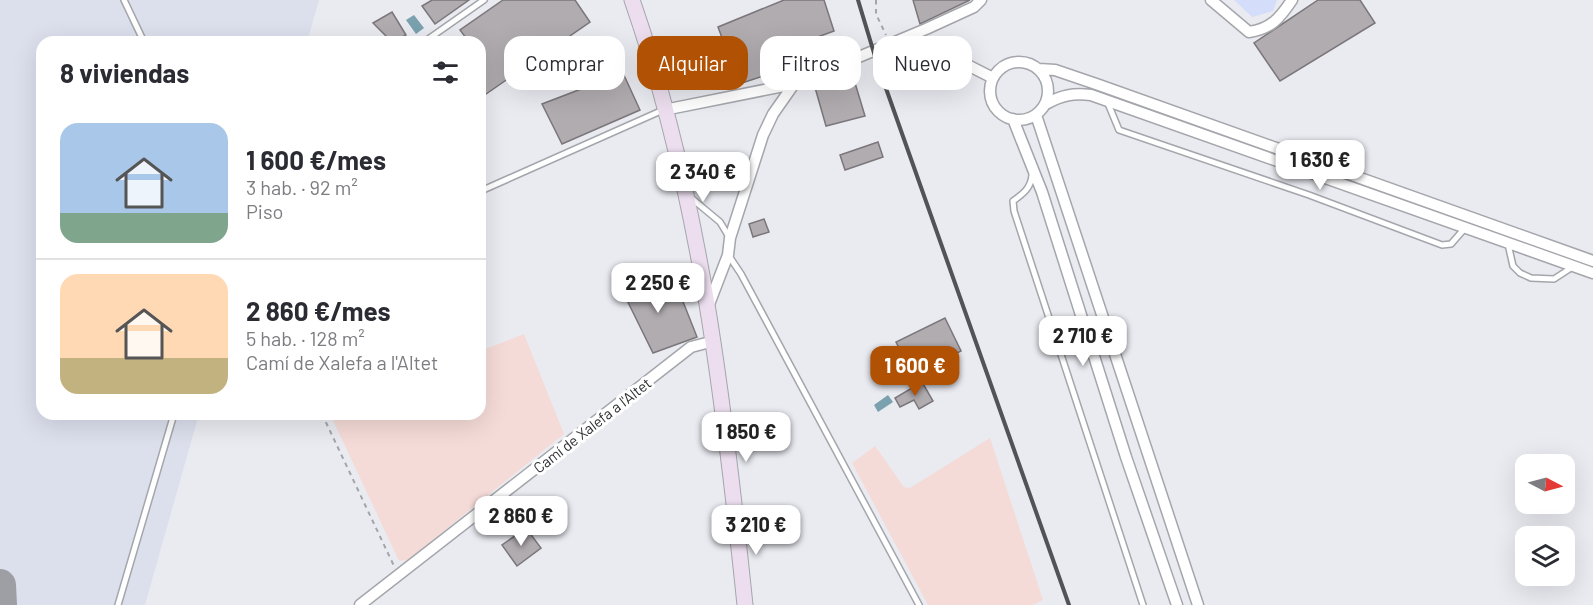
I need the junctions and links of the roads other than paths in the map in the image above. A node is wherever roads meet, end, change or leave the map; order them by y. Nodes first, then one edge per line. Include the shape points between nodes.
1 (124, 0) edge
2 (484, 0) edge
3 (632, 0) edge
4 (981, 0) edge
5 (1211, 0) edge
6 (1292, 0) edge
7 (141, 36) edge
8 (433, 36) edge
9 (861, 55) edge
10 (972, 67) edge
11 (1039, 69) junction
12 (993, 78) junction
13 (764, 90) edge
14 (790, 90) edge
15 (1106, 100) junction
16 (1046, 104) junction
17 (664, 110) junction
18 (1036, 115) junction
19 (1013, 119) junction
20 (1033, 170) junction
21 (486, 189) edge
22 (684, 192) junction
23 (1466, 228) junction
24 (730, 238) junction
25 (1507, 243) junction
26 (728, 255) junction
27 (1593, 261) edge
28 (1574, 266) junction
29 (1593, 273) edge
30 (708, 309) junction
31 (714, 341) junction
32 (172, 420) edge
33 (118, 605) edge
34 (360, 605) edge
35 (745, 605) edge
36 (919, 605) edge
37 (1143, 605) edge
38 (1177, 605) edge
39 (1198, 605) edge

1 - 7 lane
2 - 8 lane
3 - 17 street
4 - 9 street via 955,16
5 - 6 street via 1249,32 1266,30
10 - 12 street
11 - 12 street via 1022,61 1012,62
11 - 16 street via 1048,86
11 - 27 street via 1055,70 1099,85
12 - 19 street via 992,101
13 - 17 street
14 - 24 street via 763,135
15 - 16 street via 1073,93
15 - 23 street
15 - 23 lane via 1119,130 1442,245 1451,244
16 - 18 street
17 - 21 lane
17 - 22 street
18 - 19 street
18 - 39 street
19 - 20 street
20 - 37 lane via 1032,183 1013,201 1014,211
20 - 38 street
22 - 24 lane via 720,222
22 - 30 street
23 - 25 street
24 - 26 street
25 - 28 street
25 - 28 lane via 1513,266 1531,278 1554,279
26 - 30 street
26 - 36 lane
28 - 29 street
30 - 31 street
31 - 34 street, Camí de Xalefa a l'Altet via 691,347
31 - 35 street
32 - 33 lane

